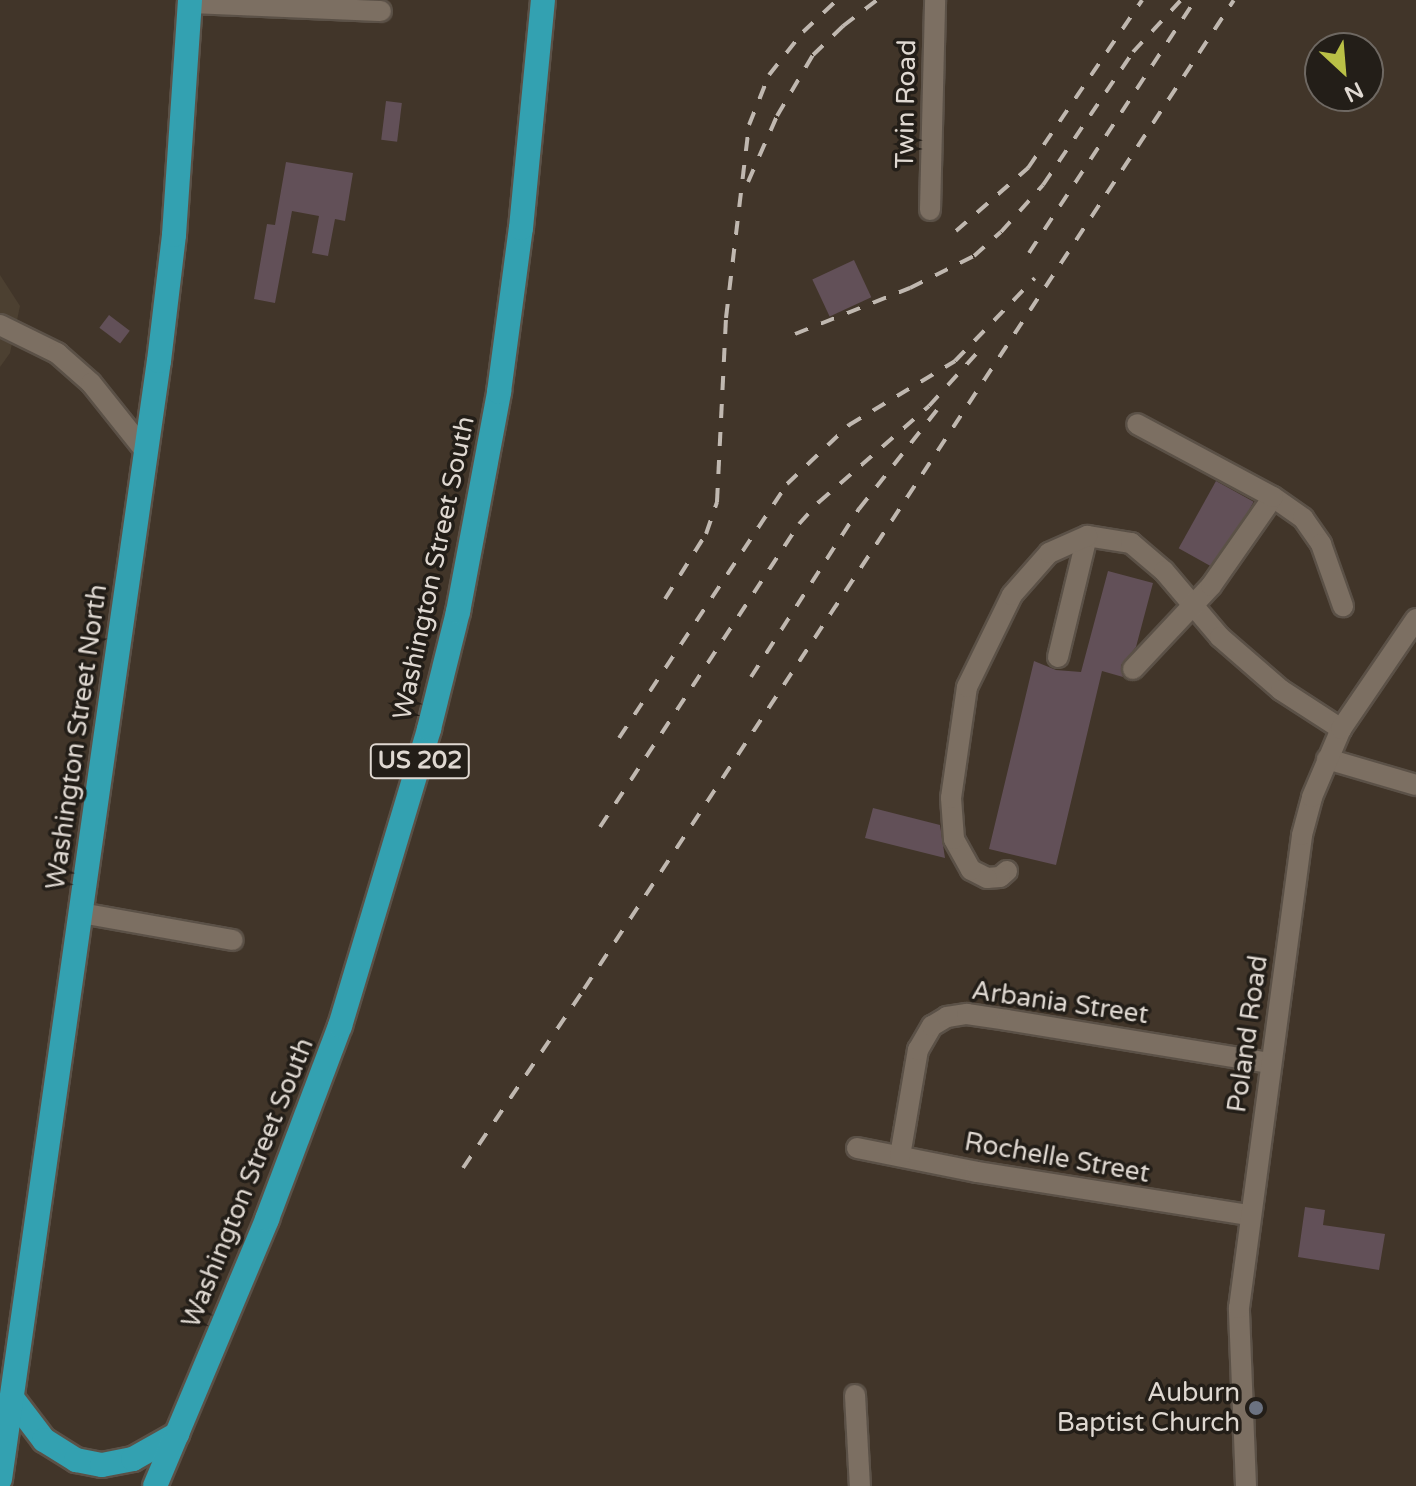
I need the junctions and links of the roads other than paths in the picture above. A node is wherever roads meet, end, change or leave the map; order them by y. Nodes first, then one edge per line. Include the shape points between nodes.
1 (543, 0) edge
2 (935, 0) edge
3 (190, 2) edge
4 (381, 11) dead end
5 (930, 210) dead end
6 (0, 325) edge
7 (1137, 424) dead end
8 (146, 452) junction
9 (1273, 497) junction
10 (1087, 536) junction
11 (1193, 605) junction
12 (1343, 606) dead end
13 (1416, 619) edge
14 (1058, 657) dead end
15 (1133, 669) dead end
16 (1341, 729) junction
17 (1327, 759) junction
18 (1416, 785) edge
19 (1007, 871) dead end
20 (81, 913) junction
21 (233, 940) dead end
22 (1270, 1063) junction
23 (857, 1148) dead end
24 (900, 1156) junction
25 (1249, 1215) junction
26 (855, 1395) dead end
27 (12, 1398) junction
28 (177, 1434) junction
29 (0, 1479) edge
30 (155, 1486) edge
31 (860, 1486) edge
32 (1246, 1486) edge

1 - 28 highway, Washington Street South / US 202 via 499,392 458,612 429,729 340,1026
2 - 5 street, Twin Road
3 - 4 street
3 - 8 highway, Washington Street North via 174,235
6 - 8 street via 57,353 91,383
7 - 9 street
8 - 20 highway, Washington Street North
9 - 11 street
9 - 12 street via 1303,518 1321,544
10 - 11 street via 1131,543
10 - 14 street
10 - 19 street via 1049,553 1012,595 967,687 951,798 954,839 971,870 987,878
11 - 15 street
11 - 16 street via 1220,637 1281,690
13 - 16 street, Poland Road
16 - 17 street, Poland Road
17 - 18 street
17 - 22 street, Poland Road via 1299,850
20 - 21 street
20 - 27 highway, Washington Street North
22 - 24 street, Arbania Street via 994,1018 947,1017 932,1026 918,1050
22 - 25 street, Poland Road
23 - 24 street, Rochelle Street
24 - 25 street, Rochelle Street
25 - 32 street, Poland Road via 1239,1308
26 - 31 street
27 - 28 highway via 44,1440 76,1460 102,1465 133,1459
27 - 29 highway, Washington Street North
28 - 30 highway, Washington Street South / US 202

